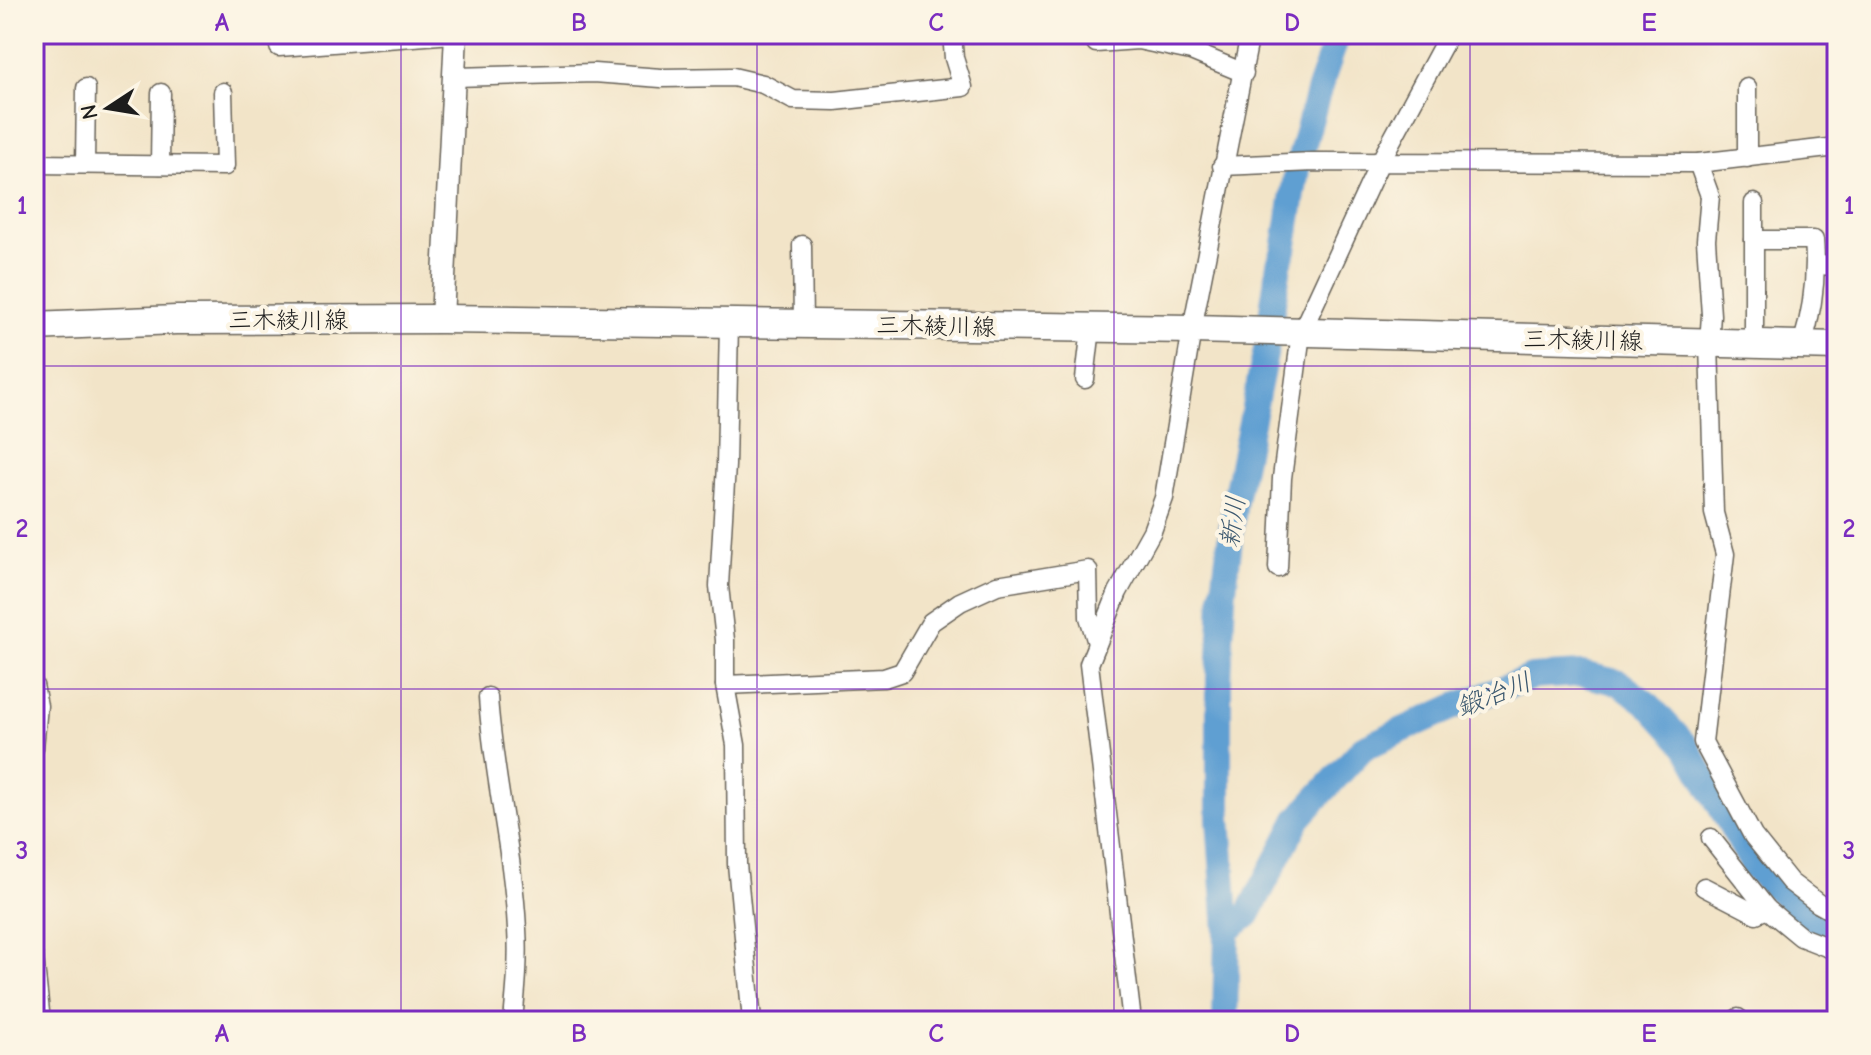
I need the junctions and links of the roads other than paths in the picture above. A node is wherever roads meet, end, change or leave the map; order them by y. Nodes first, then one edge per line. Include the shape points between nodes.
1 (454, 34) edge
2 (952, 34) edge
3 (1250, 34) edge
4 (1449, 34) edge
5 (1096, 43) dead end
6 (279, 47) dead end
7 (1244, 73) junction
8 (455, 77) junction
9 (86, 88) dead end
10 (1747, 88) dead end
11 (223, 92) dead end
12 (161, 93) dead end
13 (1837, 147) edge
14 (1747, 158) junction
15 (1380, 162) junction
16 (1698, 163) junction
17 (34, 164) edge
18 (85, 164) junction
19 (160, 165) junction
20 (1232, 165) junction
21 (1754, 203) dead end
22 (1754, 240) junction
23 (802, 245) dead end
24 (1816, 265) junction
25 (1837, 266) edge
26 (442, 319) junction
27 (729, 324) junction
28 (803, 325) junction
29 (34, 326) edge
30 (1091, 328) junction
31 (1203, 330) junction
32 (1294, 333) junction
33 (1709, 343) junction
34 (1754, 344) junction
35 (1802, 345) junction
36 (1837, 346) edge
37 (1085, 379) dead end
38 (1278, 568) dead end
39 (1097, 643) junction
40 (34, 685) edge
41 (725, 685) junction
42 (488, 697) dead end
43 (34, 748) edge
44 (1711, 838) dead end
45 (1704, 887) dead end
46 (1767, 909) junction
47 (1837, 914) edge
48 (1837, 951) edge
49 (34, 957) edge
50 (41, 1021) edge
51 (513, 1021) edge
52 (752, 1021) edge
53 (1132, 1021) edge

1 - 6 street
1 - 8 street
2 - 8 street via 963,87 835,101 793,100 763,84 733,77
3 - 7 street
4 - 15 street
5 - 7 street via 1138,40 1191,51
7 - 20 street
8 - 26 street
9 - 18 street
10 - 14 street
11 - 19 street via 225,166
12 - 19 street
13 - 14 street
14 - 16 street
15 - 16 street
15 - 20 street
15 - 32 street
16 - 33 street via 1710,196
17 - 18 street
18 - 19 street
20 - 31 street
21 - 22 street
22 - 24 street via 1814,240
22 - 34 street
23 - 28 street
24 - 25 street
24 - 35 street via 1812,314
26 - 27 main road, 三木綾川線
26 - 29 main road, 三木綾川線
27 - 28 main road, 三木綾川線
27 - 41 street via 719,586
28 - 30 main road, 三木綾川線
30 - 31 main road, 三木綾川線
30 - 37 street
31 - 32 main road, 三木綾川線
31 - 39 street via 1164,498
32 - 33 main road, 三木綾川線
32 - 38 street
33 - 34 main road, 三木綾川線
33 - 47 street via 1714,513 1725,554 1703,742 1753,836 1790,882
34 - 35 main road, 三木綾川線
35 - 36 main road, 三木綾川線
39 - 41 street via 1089,617 1088,570 997,585 960,602 931,622 902,672 884,678
39 - 53 street via 1089,664 1092,697
40 - 43 street
41 - 52 street via 736,745 737,864
42 - 51 street via 517,928
44 - 46 street
45 - 46 street via 1756,914
46 - 48 street via 1801,937
49 - 50 street

